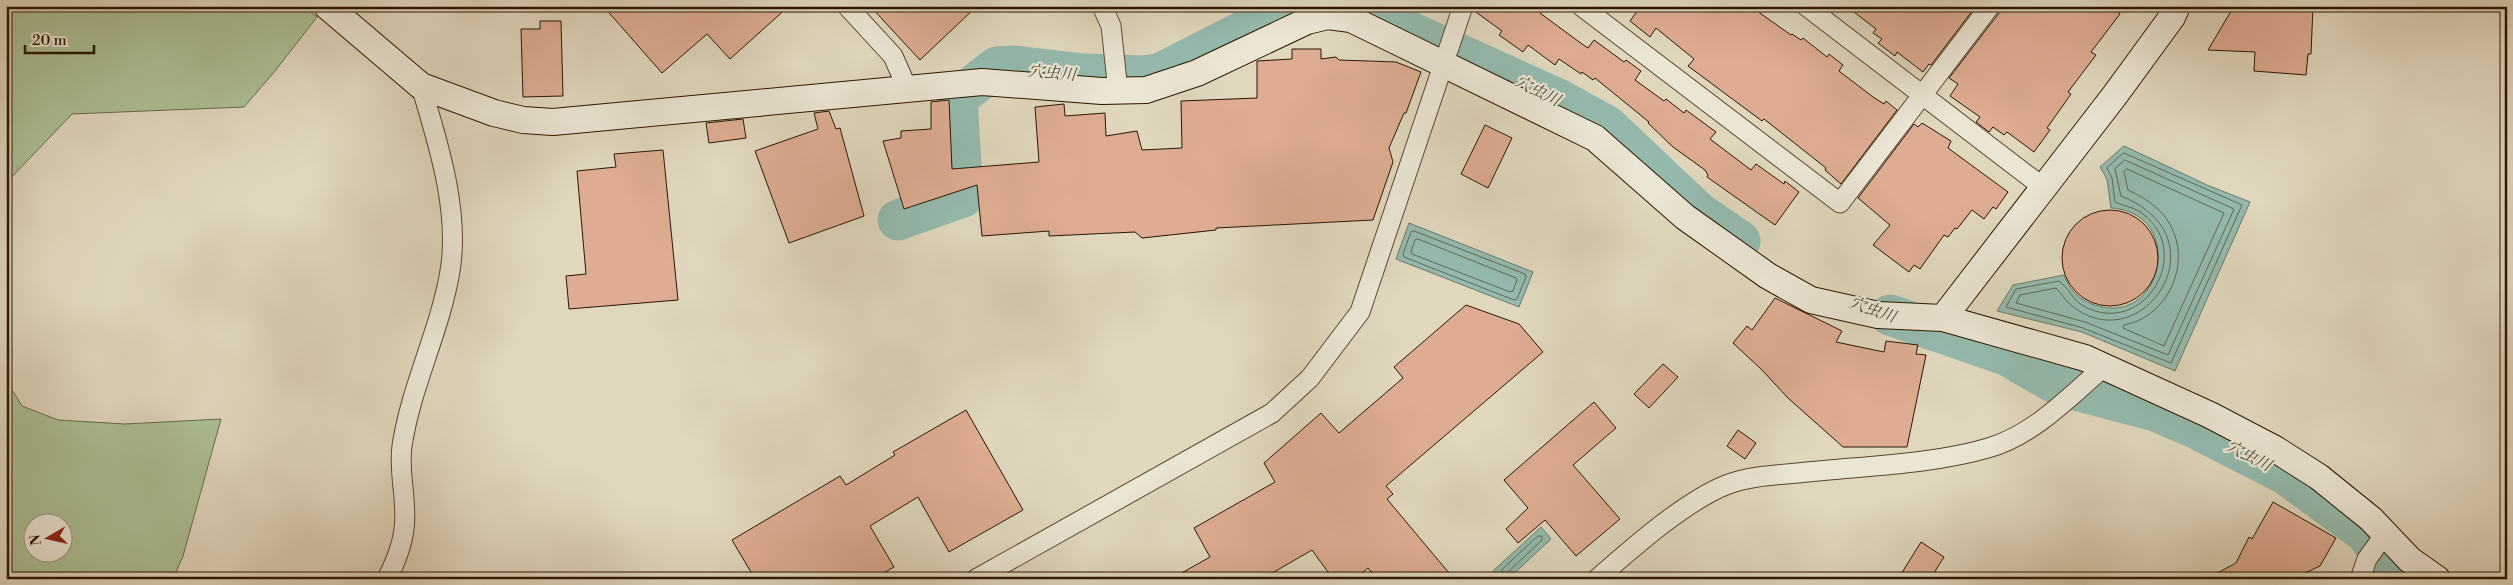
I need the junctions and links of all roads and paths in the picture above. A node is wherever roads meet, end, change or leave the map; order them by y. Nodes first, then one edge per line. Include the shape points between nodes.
1 (327, 6) edge
2 (847, 6) edge
3 (1102, 6) edge
4 (1463, 6) edge
5 (1581, 6) edge
6 (1806, 6) edge
7 (1990, 6) edge
8 (2177, 6) edge
9 (1444, 64) junction
10 (422, 86) junction
11 (906, 88) junction
12 (1118, 91) junction
13 (1922, 95) junction
14 (2044, 188) junction
15 (1943, 318) junction
16 (2106, 366) junction
17 (2385, 534) junction
18 (386, 579) edge
19 (976, 579) edge
20 (1597, 579) edge
21 (2360, 579) edge
22 (2436, 579) edge

1 - 10 street
2 - 11 street via 893,56
3 - 12 street via 1111,26
4 - 9 street
5 - 13 street via 1840,203
6 - 13 street
7 - 13 street
8 - 14 street
9 - 12 street via 1351,18 1328,16 1286,30 1197,73 1146,90
9 - 15 street via 1595,138 1685,217 1768,276 1811,300 1878,315
9 - 19 street via 1360,312 1310,378 1272,413
10 - 11 street via 494,113 523,120 553,122
10 - 18 street via 442,160 451,216 450,270 402,448 404,528 396,562
11 - 12 street via 982,82
13 - 14 street
14 - 15 street
15 - 16 street
16 - 17 street via 2275,449 2318,477
16 - 20 street via 2035,426 1990,448 1954,456 1749,478 1724,486 1671,518
17 - 21 street via 2367,559
17 - 22 street via 2410,560

